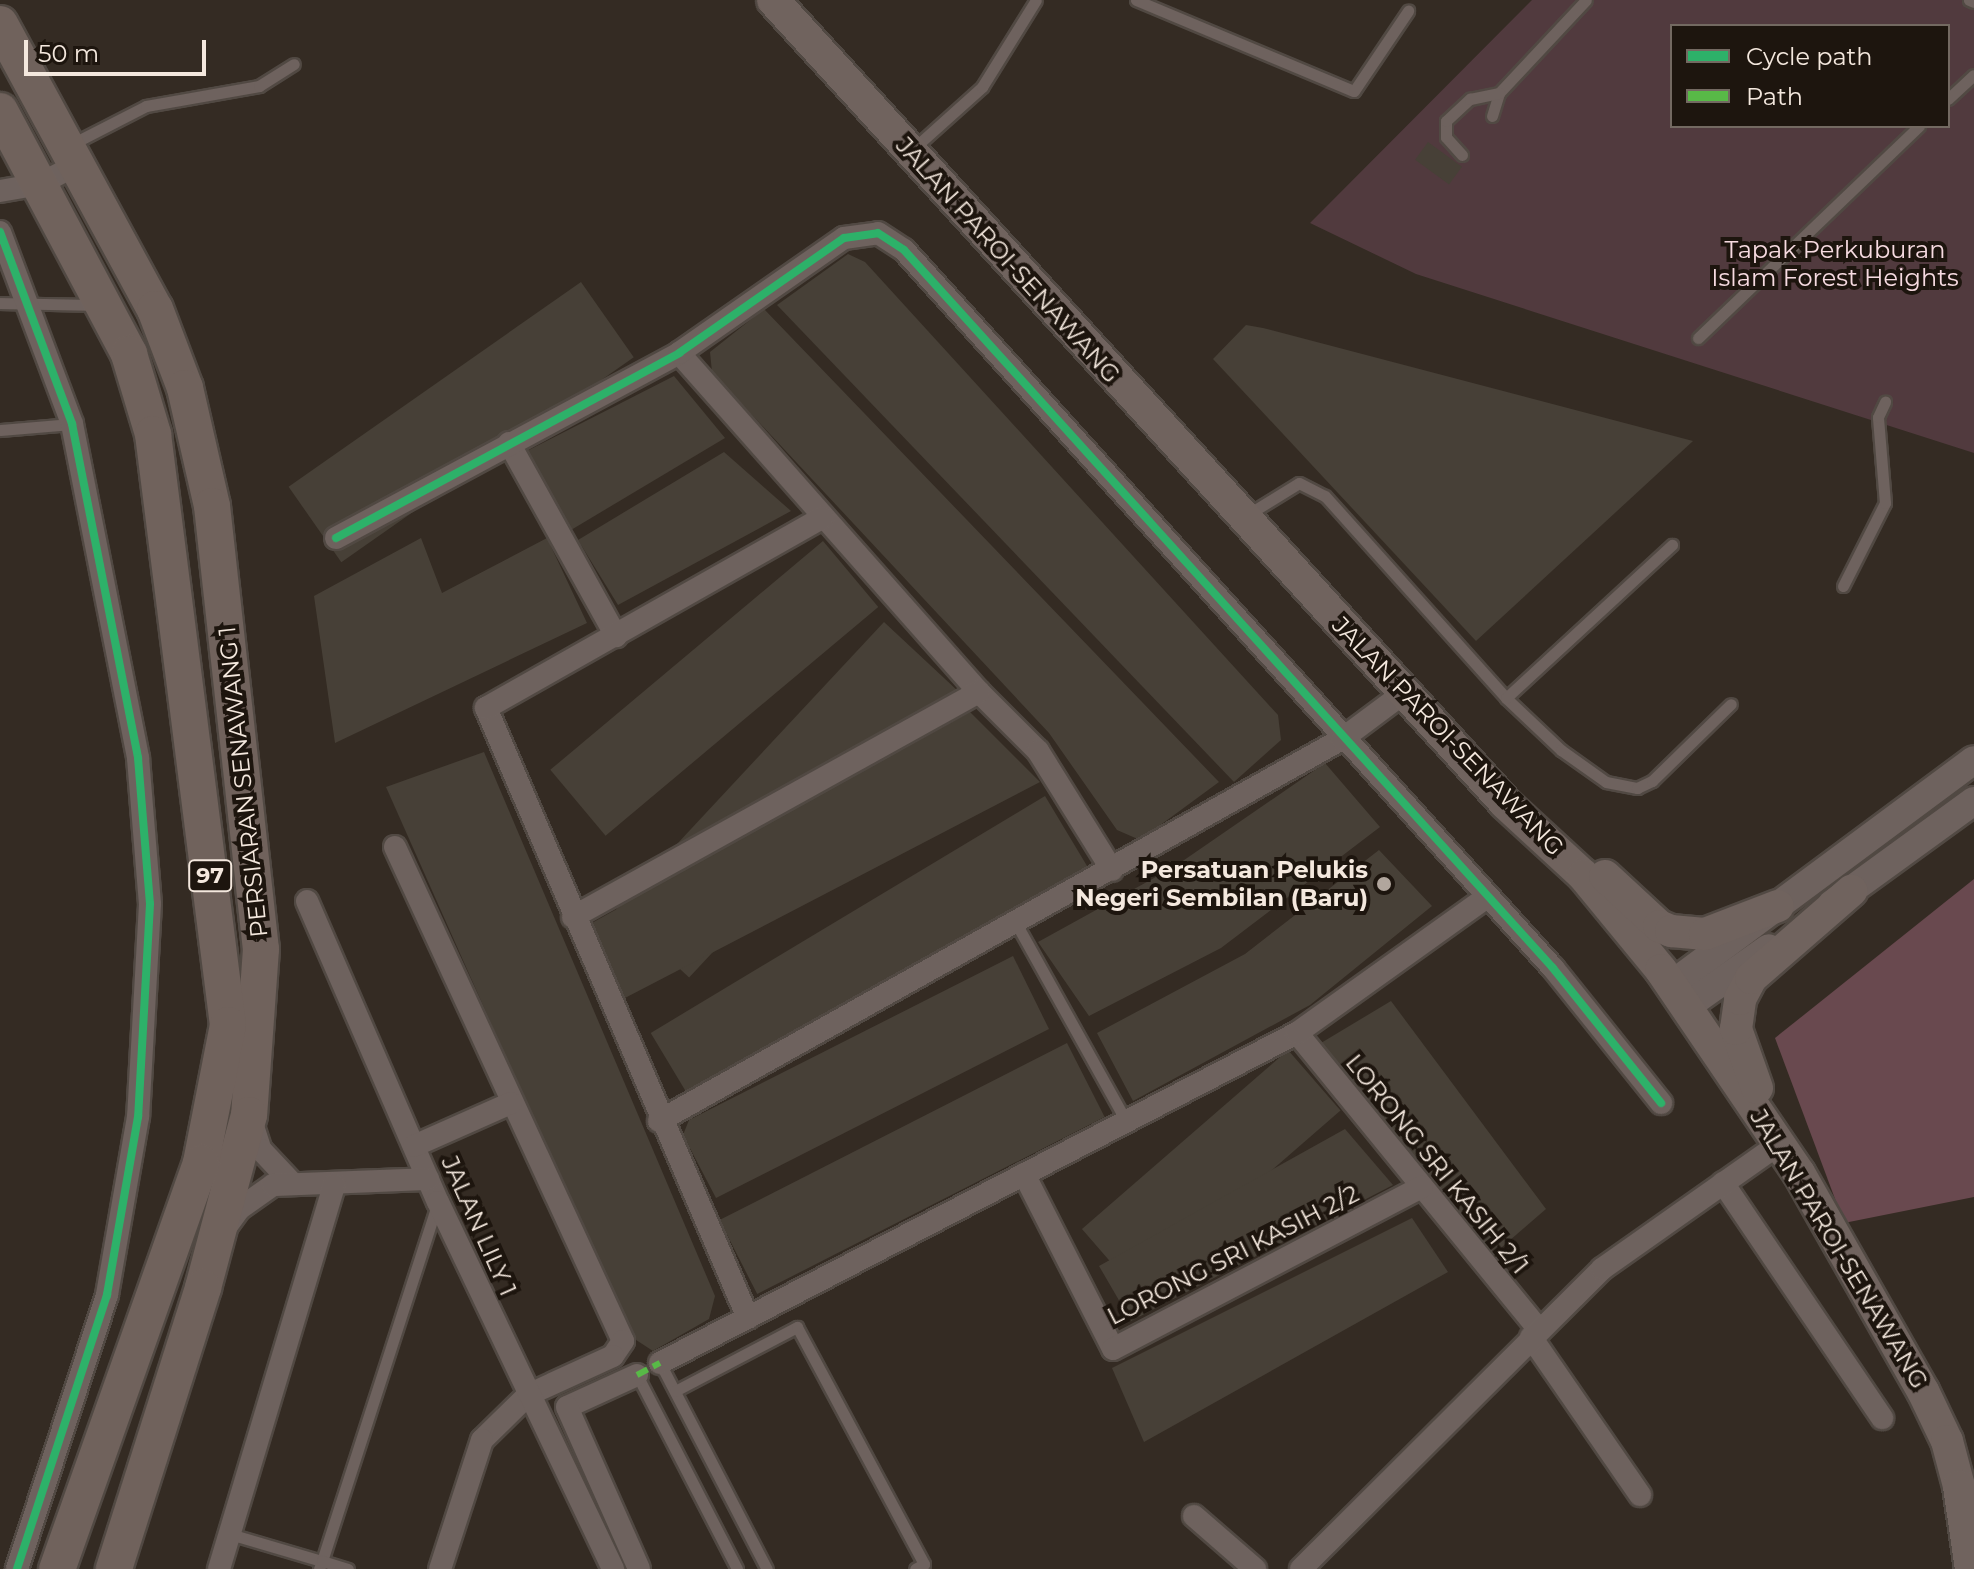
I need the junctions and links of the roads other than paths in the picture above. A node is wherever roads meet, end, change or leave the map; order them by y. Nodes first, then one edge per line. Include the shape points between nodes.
1 (773, 0) edge
2 (1036, 0) edge
3 (1136, 0) edge
4 (1586, 0) edge
5 (1408, 11) dead end
6 (0, 24) edge
7 (294, 64) dead end
8 (1974, 75) edge
9 (1499, 93) junction
10 (1950, 97) edge
11 (0, 111) edge
12 (1492, 116) dead end
13 (1917, 128) edge
14 (909, 152) junction
15 (1462, 155) dead end
16 (71, 156) junction
17 (40, 184) junction
18 (0, 191) edge
19 (0, 232) edge
20 (0, 303) edge
21 (105, 305) junction
22 (26, 306) junction
23 (1698, 338) dead end
24 (679, 353) junction
25 (1885, 402) dead end
26 (72, 424) junction
27 (0, 430) edge
28 (509, 443) junction
29 (823, 517) junction
30 (1243, 518) junction
31 (336, 538) dead end
32 (1672, 545) dead end
33 (1843, 586) dead end
34 (616, 636) junction
35 (979, 692) junction
36 (1405, 692) junction
37 (1506, 698) junction
38 (1731, 704) dead end
39 (1342, 739) junction
40 (1974, 760) edge
41 (1974, 801) edge
42 (1506, 804) junction
43 (395, 847) dead end
44 (1112, 870) junction
45 (1851, 891) junction
46 (1487, 897) junction
47 (307, 901) dead end
48 (1778, 906) junction
49 (573, 917) junction
50 (1017, 925) junction
51 (1679, 995) junction
52 (1297, 1033) junction
53 (511, 1103) junction
54 (1661, 1103) dead end
55 (249, 1115) junction
56 (659, 1121) junction
57 (1126, 1121) junction
58 (1779, 1144) junction
59 (414, 1146) junction
60 (1799, 1173) junction
61 (1024, 1174) junction
62 (428, 1179) junction
63 (291, 1182) junction
64 (1723, 1183) junction
65 (334, 1185) junction
66 (1422, 1187) junction
67 (438, 1202) junction
68 (216, 1241) junction
69 (748, 1318) junction
70 (1534, 1332) junction
71 (660, 1363) joint
72 (637, 1375) joint
73 (675, 1391) junction
74 (528, 1395) junction
75 (1882, 1418) dead end
76 (1640, 1495) dead end
77 (1194, 1516) dead end
78 (230, 1534) junction
79 (321, 1565) edge
80 (17, 1569) edge
81 (57, 1569) edge
82 (114, 1569) edge
83 (219, 1569) edge
84 (348, 1569) edge
85 (440, 1569) edge
86 (613, 1569) edge
87 (639, 1569) edge
88 (737, 1569) edge
89 (767, 1569) edge
90 (915, 1569) edge
91 (1255, 1569) edge
92 (1301, 1569) edge
93 (1971, 1569) edge

1 - 14 main road, JALAN PAROI-SENAWANG
2 - 14 lane via 982,87
3 - 5 lane via 1354,91
4 - 9 lane
6 - 16 main road, PERSIARAN SENAWANG 1 / 97
7 - 16 lane via 259,86 146,106
8 - 10 lane
9 - 12 lane
9 - 15 lane via 1470,99 1446,121 1446,137
11 - 17 main road, PERSIARAN SENAWANG 1 / 97
13 - 23 lane
14 - 30 main road, JALAN PAROI-SENAWANG
16 - 17 street
16 - 55 main road, PERSIARAN SENAWANG 1 / 97 via 155,309 185,388 212,506 261,949
17 - 18 street
17 - 21 main road, PERSIARAN SENAWANG 1 / 97
19 - 22 street
20 - 22 lane
21 - 22 lane
21 - 81 main road, PERSIARAN SENAWANG 1 / 97 via 129,354 153,434 228,1025 201,1163
22 - 26 street
24 - 28 street
24 - 29 street
24 - 39 street via 812,257 844,238 878,233 904,250
25 - 33 lane via 1878,417 1885,503
26 - 27 lane
26 - 80 street via 138,758 150,904 145,1053 107,1295
28 - 31 street
28 - 34 street
29 - 34 street
29 - 35 street
30 - 36 main road, JALAN PAROI-SENAWANG
30 - 37 lane via 1299,483 1325,496
32 - 37 lane
34 - 49 street via 486,708
35 - 44 street via 1038,751
35 - 49 street
36 - 39 street
36 - 42 main road, JALAN PAROI-SENAWANG
37 - 38 lane via 1589,773 1623,788 1652,781
39 - 44 street
39 - 46 street
40 - 48 street
41 - 45 street
42 - 48 main road via 1561,834 1659,926 1671,931 1705,934
42 - 51 main road, JALAN PAROI-SENAWANG via 1583,875
43 - 53 street
44 - 50 street
45 - 51 street
45 - 60 main road via 1751,978 1740,999 1736,1029 1747,1067
46 - 52 street
46 - 54 street via 1553,968
47 - 59 street, JALAN LILY 1
48 - 51 street
49 - 56 street
50 - 56 street
50 - 57 lane
51 - 58 main road, JALAN PAROI-SENAWANG
52 - 57 street
52 - 66 street, LORONG SRI KASIH 2/1
53 - 59 street
53 - 74 street via 623,1341 613,1356
55 - 63 street via 261,1150
55 - 68 main road, PERSIARAN SENAWANG 1 / 97
56 - 69 street
57 - 61 street
58 - 60 main road, JALAN PAROI-SENAWANG
58 - 64 street
59 - 62 street, JALAN LILY 1
60 - 93 main road, JALAN PAROI-SENAWANG via 1947,1441
61 - 66 street, LORONG SRI KASIH 2/2 via 1113,1349
61 - 69 street
62 - 65 street
62 - 67 street, JALAN LILY 1
63 - 65 street
63 - 68 street via 257,1193
64 - 70 street via 1602,1269
64 - 75 street
65 - 78 street
66 - 70 street, LORONG SRI KASIH 2/1
67 - 74 street, JALAN LILY 1
67 - 79 lane
68 - 82 main road, PERSIARAN SENAWANG 1 / 97 via 142,1494
69 - 71 street
70 - 76 street, LORONG SRI KASIH 2/1
70 - 92 street
71 - 73 lane
72 - 87 street via 567,1407
72 - 88 lane
73 - 89 lane
73 - 90 lane via 797,1327 924,1564
74 - 85 street via 482,1440
74 - 86 street, JALAN LILY 1
77 - 91 street
78 - 79 lane
78 - 83 street
79 - 84 lane

